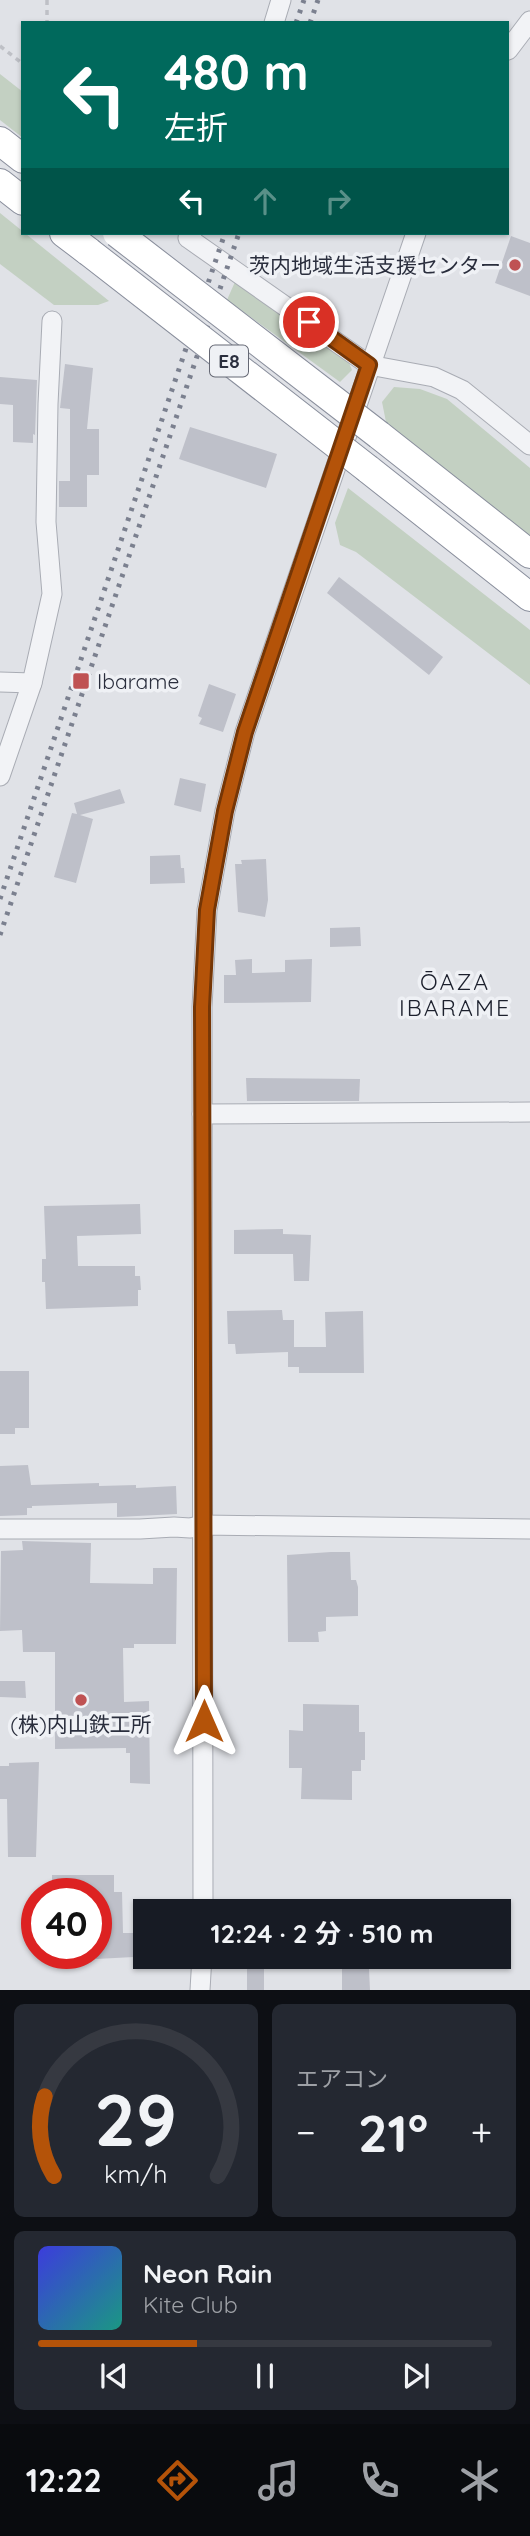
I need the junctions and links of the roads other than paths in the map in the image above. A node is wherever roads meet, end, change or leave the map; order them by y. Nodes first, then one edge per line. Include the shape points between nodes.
1 (281, 0) edge
2 (275, 21) edge
3 (530, 21) edge
4 (509, 49) edge
5 (0, 141) edge
6 (21, 157) edge
7 (0, 183) edge
8 (21, 199) edge
9 (67, 235) edge
10 (120, 235) edge
11 (190, 235) edge
12 (415, 235) edge
13 (52, 321) dead end
14 (369, 365) junction
15 (530, 445) edge
16 (530, 554) edge
17 (530, 597) edge
18 (0, 682) edge
19 (32, 683) junction
20 (0, 776) edge
21 (530, 1112) edge
22 (202, 1114) junction
23 (204, 1525) junction
24 (0, 1529) edge
25 (530, 1529) edge
26 (203, 1899) edge
27 (201, 1969) edge
28 (200, 1990) edge

1 - 2 street
3 - 4 street
5 - 6 highway
7 - 8 highway
9 - 17 highway, E8, bridge
10 - 16 highway, E8, bridge
11 - 14 street via 188,238
12 - 14 street
13 - 19 street via 46,522 51,594
14 - 15 street via 434,377 462,390
14 - 22 street via 245,732 225,811 207,910
18 - 19 street
19 - 20 street
21 - 22 street
22 - 23 street
23 - 24 street
23 - 25 street
23 - 26 street
27 - 28 street

